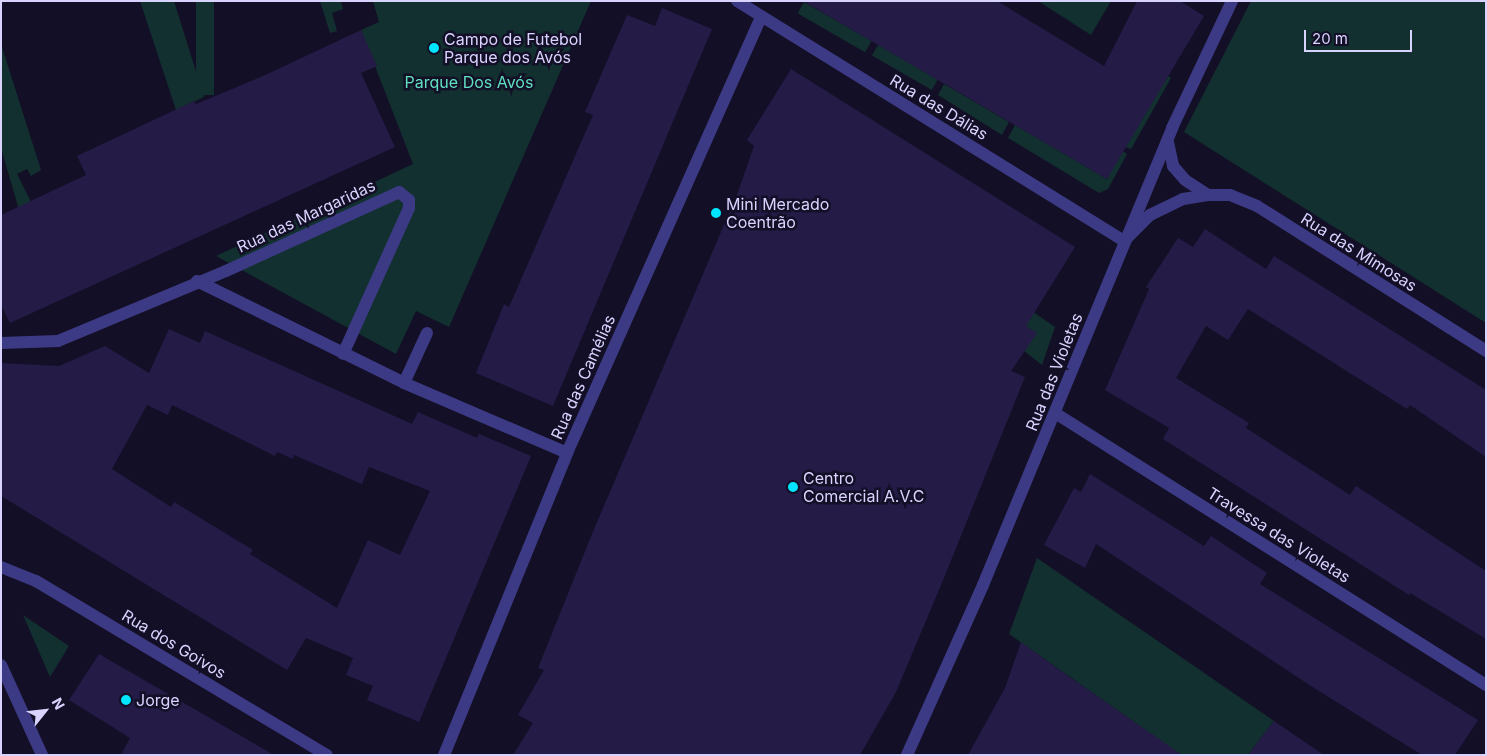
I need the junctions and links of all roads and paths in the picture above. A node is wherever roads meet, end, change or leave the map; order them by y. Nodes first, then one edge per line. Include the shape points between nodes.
1 (737, 1) edge
2 (1232, 1) edge
3 (761, 17) junction
4 (1168, 139) junction
5 (1208, 195) junction
6 (1124, 241) junction
7 (197, 281) junction
8 (427, 333) dead end
9 (1, 343) edge
10 (1486, 351) edge
11 (343, 354) junction
12 (404, 383) junction
13 (1055, 414) junction
14 (567, 453) junction
15 (1, 567) edge
16 (1, 665) edge
17 (1486, 685) edge
18 (42, 755) edge
19 (327, 755) edge
20 (444, 755) edge
21 (907, 755) edge

1 - 3 street, Rua das Dálias
2 - 4 street, Rua das Violetas
3 - 6 street, Rua das Dálias
3 - 14 street, Rua das Camélias
4 - 5 street via 1173,166 1185,180
4 - 6 street, Rua das Violetas
5 - 6 street, Rua das Mimosas via 1183,199 1150,215
5 - 10 street, Rua das Mimosas via 1230,195 1257,206
6 - 13 street, Rua das Violetas
7 - 9 street, Rua das Margaridas via 58,341
7 - 11 street
7 - 11 street, Rua das Margaridas via 226,271 392,194 405,195 409,208
8 - 12 street
11 - 12 street
12 - 14 street
13 - 17 street, Travessa das Violetas
13 - 21 street, Rua das Violetas
14 - 20 street, Rua das Camélias
15 - 19 street, Rua dos Goivos via 36,581
16 - 18 street

